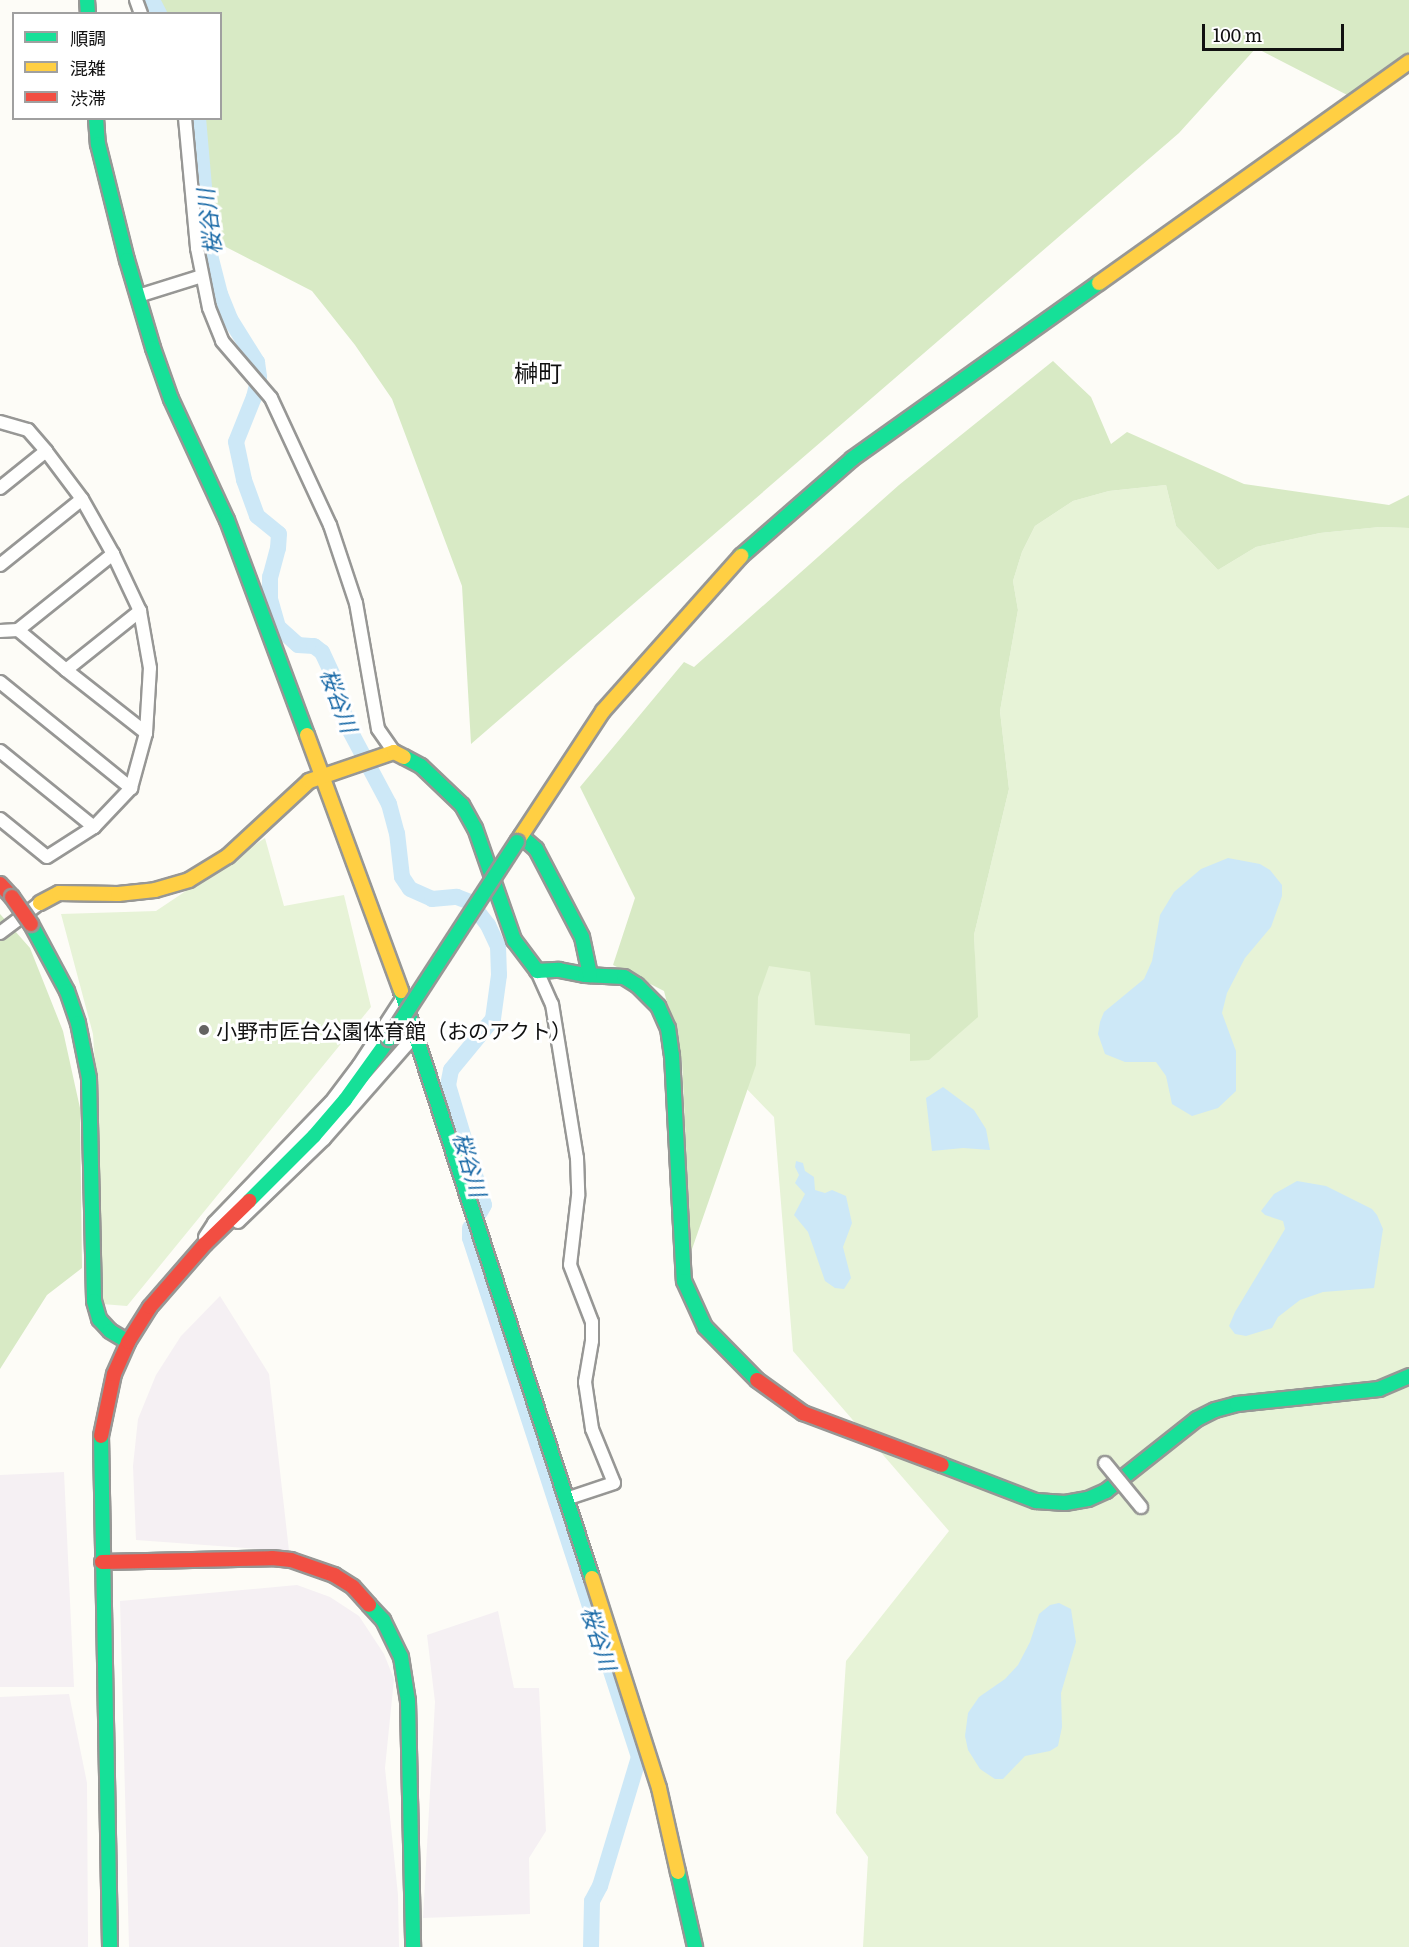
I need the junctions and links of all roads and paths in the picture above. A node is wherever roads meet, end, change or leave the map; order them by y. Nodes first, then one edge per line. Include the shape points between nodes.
1 (1409, 62) edge
2 (96, 120) edge
3 (185, 120) edge
4 (202, 276) junction
5 (138, 296) junction
6 (0, 422) edge
7 (46, 451) junction
8 (0, 488) edge
9 (82, 500) junction
10 (114, 554) junction
11 (0, 565) edge
12 (140, 611) junction
13 (18, 630) junction
14 (0, 631) edge
15 (66, 670) junction
16 (0, 682) edge
17 (146, 733) junction
18 (0, 751) edge
19 (394, 752) junction
20 (321, 775) junction
21 (132, 788) junction
22 (0, 819) edge
23 (94, 827) junction
24 (519, 839) junction
25 (0, 884) edge
26 (40, 903) joint
27 (0, 933) edge
28 (537, 971) junction
29 (590, 975) junction
30 (404, 996) junction
31 (417, 1033) junction
32 (190, 1261) junction
33 (128, 1342) junction
34 (1409, 1376) edge
35 (1104, 1463) dead end
36 (566, 1498) junction
37 (1141, 1507) dead end
38 (102, 1562) junction
39 (110, 1947) edge
40 (413, 1947) edge
41 (695, 1947) edge

1 - 24 street via 852,459 746,550 603,711
2 - 5 street via 98,144
3 - 4 street
4 - 5 street
4 - 19 street via 222,341 271,398 330,525 356,603 378,729
5 - 20 street via 171,399 228,520
6 - 7 street via 28,430
7 - 8 street
7 - 9 street
9 - 10 street
9 - 11 street
10 - 12 street
10 - 13 street
12 - 15 street
12 - 17 street via 150,669
13 - 14 street
13 - 15 street
15 - 17 street
16 - 21 street
17 - 21 street
18 - 23 street
19 - 20 street
19 - 28 street via 421,766 462,805 475,828 514,940
20 - 26 street via 309,781 228,856 189,880 155,890 118,894 59,893
20 - 30 street
21 - 23 street
22 - 23 street via 47,857
24 - 29 street via 537,849 582,937
24 - 32 street, bridge via 345,1100
25 - 33 street, bridge via 32,924 67,991 78,1023 89,1078 94,1301 99,1319
26 - 27 street
28 - 29 street
28 - 36 street via 552,1004 577,1158 578,1196 570,1266 592,1322 585,1382 592,1429 614,1484
29 - 34 street via 624,977 636,985 658,1006 669,1028 680,1248 684,1281 693,1304 705,1327 760,1383 803,1413 1036,1501 1065,1503 1106,1491 1197,1419 1215,1410 1238,1404 1379,1389
30 - 31 street
30 - 32 street via 331,1102 214,1222
31 - 32 street via 306,1158 227,1233
31 - 36 street
32 - 33 street via 150,1307
33 - 38 street via 114,1374 99,1443
35 - 37 street, bridge
36 - 41 street via 659,1788
38 - 39 street
38 - 40 street via 291,1560 334,1575 352,1587 383,1620 401,1657 408,1701

